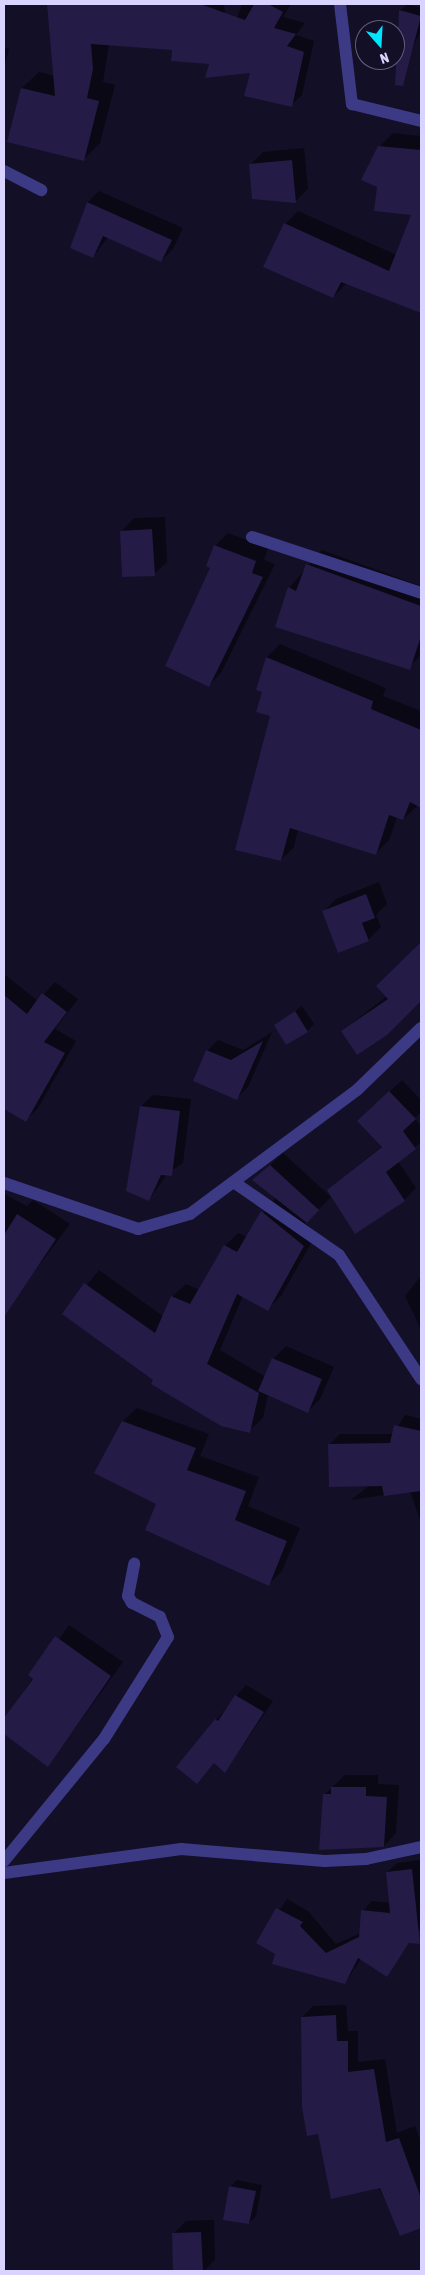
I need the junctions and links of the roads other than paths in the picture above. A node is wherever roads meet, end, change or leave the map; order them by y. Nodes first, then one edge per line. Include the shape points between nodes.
1 (340, 4) edge
2 (421, 121) edge
3 (4, 171) edge
4 (42, 190) dead end
5 (252, 537) dead end
6 (421, 593) edge
7 (420, 1034) edge
8 (4, 1183) edge
9 (235, 1183) junction
10 (421, 1379) edge
11 (134, 1564) dead end
12 (421, 1847) edge
13 (4, 1861) edge
14 (4, 1873) edge

1 - 2 street via 352,104
3 - 4 street
5 - 6 street
7 - 9 street via 357,1090
8 - 9 street via 138,1229 190,1214
9 - 10 street via 339,1255
11 - 13 street via 128,1596 132,1604 160,1617 168,1637 104,1739
12 - 14 street via 366,1859 325,1861 181,1849

